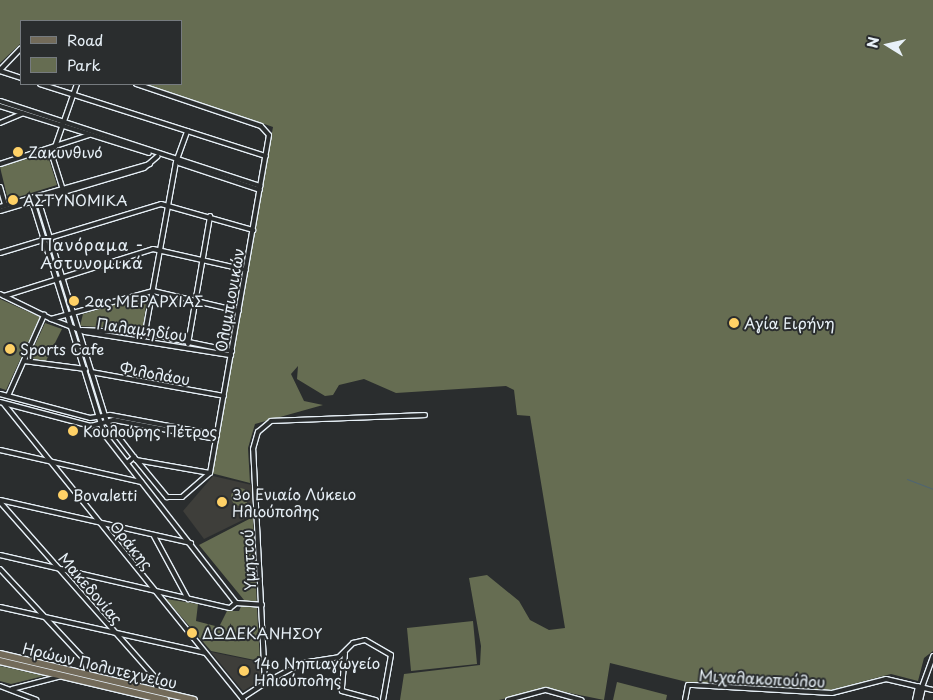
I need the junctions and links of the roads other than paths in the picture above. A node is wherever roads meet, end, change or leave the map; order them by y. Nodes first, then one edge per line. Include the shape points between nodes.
1 (20, 49) edge
2 (0, 70) edge
3 (20, 78) edge
4 (43, 85) edge
5 (77, 85) edge
6 (139, 85) edge
7 (73, 94) junction
8 (0, 101) edge
9 (0, 106) edge
10 (24, 111) junction
11 (64, 122) junction
12 (0, 123) edge
13 (62, 127) junction
14 (91, 131) junction
15 (187, 131) junction
16 (89, 136) junction
17 (52, 148) junction
18 (149, 152) junction
19 (158, 156) junction
20 (266, 156) junction
21 (178, 162) junction
22 (0, 164) edge
23 (0, 187) edge
24 (260, 188) junction
25 (62, 190) junction
26 (38, 198) junction
27 (32, 200) junction
28 (167, 204) junction
29 (5, 205) junction
30 (0, 207) edge
31 (0, 211) edge
32 (210, 216) junction
33 (253, 230) junction
34 (50, 238) junction
35 (44, 240) junction
36 (160, 248) junction
37 (0, 253) edge
38 (203, 259) junction
39 (246, 270) junction
40 (62, 276) junction
41 (56, 278) junction
42 (153, 291) junction
43 (2, 295) edge
44 (196, 301) junction
45 (239, 311) junction
46 (74, 314) junction
47 (44, 315) junction
48 (68, 315) junction
49 (50, 318) junction
50 (73, 329) junction
51 (80, 330) junction
52 (145, 336) junction
53 (188, 344) junction
54 (232, 353) junction
55 (24, 361) junction
56 (84, 369) junction
57 (91, 373) junction
58 (0, 394) edge
59 (8, 396) junction
60 (224, 396) junction
61 (2, 403) edge
62 (105, 415) junction
63 (425, 415) dead end
64 (99, 418) junction
65 (107, 422) junction
66 (100, 425) junction
67 (216, 437) junction
68 (0, 450) edge
69 (135, 459) junction
70 (50, 462) junction
71 (127, 463) junction
72 (209, 474) junction
73 (141, 482) junction
74 (0, 501) edge
75 (100, 523) junction
76 (154, 536) junction
77 (191, 543) junction
78 (0, 555) edge
79 (0, 569) edge
80 (60, 570) junction
81 (155, 591) junction
82 (188, 599) junction
83 (236, 603) junction
84 (262, 605) junction
85 (0, 607) edge
86 (43, 617) junction
87 (115, 633) junction
88 (345, 653) junction
89 (0, 654) edge
90 (206, 654) junction
91 (933, 656) edge
92 (0, 661) edge
93 (88, 675) junction
94 (62, 676) junction
95 (265, 683) junction
96 (0, 686) edge
97 (920, 687) junction
98 (12, 689) junction
99 (933, 690) edge
100 (157, 691) junction
101 (806, 693) junction
102 (832, 693) junction
103 (243, 699) edge
104 (36, 700) edge
105 (164, 700) edge
106 (194, 700) edge
107 (376, 700) edge
108 (383, 700) edge
109 (508, 700) edge
110 (582, 700) edge
111 (685, 700) edge
112 (804, 700) edge
113 (830, 700) edge
114 (915, 700) edge
115 (919, 700) edge

1 - 2 street
2 - 3 street
4 - 7 street
5 - 7 street
6 - 20 street, Ολυμπιονικών via 267,129
7 - 11 street
7 - 15 street
8 - 10 street
9 - 10 street
10 - 11 street
10 - 12 street
10 - 13 street
11 - 13 street
11 - 14 street
13 - 16 street
13 - 17 street
14 - 16 street
14 - 18 street
15 - 20 street
15 - 21 street
16 - 17 street
16 - 18 street
17 - 22 street
17 - 25 street
18 - 19 street
19 - 21 street
19 - 25 street via 150,164
20 - 24 street, Ολυμπιονικών
21 - 24 street
21 - 28 street
23 - 29 street
24 - 33 street, Ολυμπιονικών
25 - 26 street
26 - 27 street
26 - 34 street
27 - 29 street
27 - 31 street
27 - 35 street
28 - 32 street
28 - 34 street
28 - 36 street
29 - 30 street
32 - 33 street
32 - 38 street
33 - 39 street, Ολυμπιονικών
34 - 35 street
34 - 40 street
35 - 37 street
35 - 41 street
36 - 38 street
36 - 40 street
36 - 42 street
38 - 39 street
38 - 44 street
39 - 45 street, Ολυμπιονικών
40 - 41 street
40 - 46 street
41 - 43 street
41 - 48 street
42 - 44 street
42 - 46 street
42 - 52 street
43 - 47 street, Παλαμηδίου
44 - 45 street
44 - 53 street
45 - 54 street, Ολυμπιονικών
46 - 48 street
46 - 51 street
47 - 49 street, Παλαμηδίου
47 - 55 street
48 - 49 street
48 - 50 street
49 - 50 street, Παλαμηδίου
50 - 51 street, Παλαμηδίου
50 - 56 street
51 - 52 street, Παλαμηδίου
51 - 57 street
52 - 53 street, Παλαμηδίου
53 - 54 street, Παλαμηδίου
54 - 60 street, Ολυμπιονικών
55 - 56 street, Φιλολάου
55 - 59 street
56 - 57 street, Φιλολάου
56 - 64 street
57 - 60 street, Φιλολάου
57 - 62 street
58 - 59 street
59 - 64 street
60 - 67 street, Ολυμπιονικών
61 - 66 street
61 - 70 street, Θράκης
62 - 64 street
62 - 65 street
62 - 67 street
63 - 84 street, Υμηττού via 299,419 263,425 253,449
64 - 66 street
65 - 66 street
65 - 67 street
65 - 69 street
66 - 71 street
67 - 72 street, Ολυμπιονικών
68 - 70 street
69 - 71 street
69 - 72 street
69 - 72 street via 167,497 182,497
70 - 73 street
70 - 75 street, Θράκης
71 - 73 street
73 - 77 street
74 - 75 street
74 - 80 street, Μακεδονίας
75 - 76 street
75 - 81 street, Θράκης
76 - 77 street
76 - 82 street
77 - 83 street
78 - 80 street
79 - 86 street
80 - 81 street
80 - 87 street, Μακεδονίας
81 - 82 street
81 - 90 street, Θράκης
82 - 83 street via 230,608
83 - 84 street
84 - 95 street, Υμηττού
85 - 86 street
86 - 87 street
86 - 93 street via 85,660
87 - 90 street
87 - 100 street, Μακεδονίας via 155,677
88 - 95 street via 326,663 302,663
88 - 107 street via 342,691
88 - 108 street via 358,640 389,651 392,661
89 - 93 main road, Ηρώων Πολυτεχνείου
90 - 103 street, Θράκης
91 - 97 street
92 - 94 main road, Ηρώων Πολυτεχνείου
93 - 100 main road, Ηρώων Πολυτεχνείου
94 - 98 street, Ηρώων Πολυτεχνείου
94 - 105 main road, Ηρώων Πολυτεχνείου
95 - 103 street
96 - 98 street
97 - 99 street, Μιχαλακοπούλου
97 - 102 street, Μιχαλακοπούλου via 886,679
97 - 114 street
97 - 115 street
98 - 104 street
100 - 106 main road, Ηρώων Πολυτεχνείου
101 - 102 street, Μιχαλακοπούλου
101 - 111 street, Μιχαλακοπούλου via 688,685
101 - 112 street
102 - 113 street
109 - 110 street via 546,690

